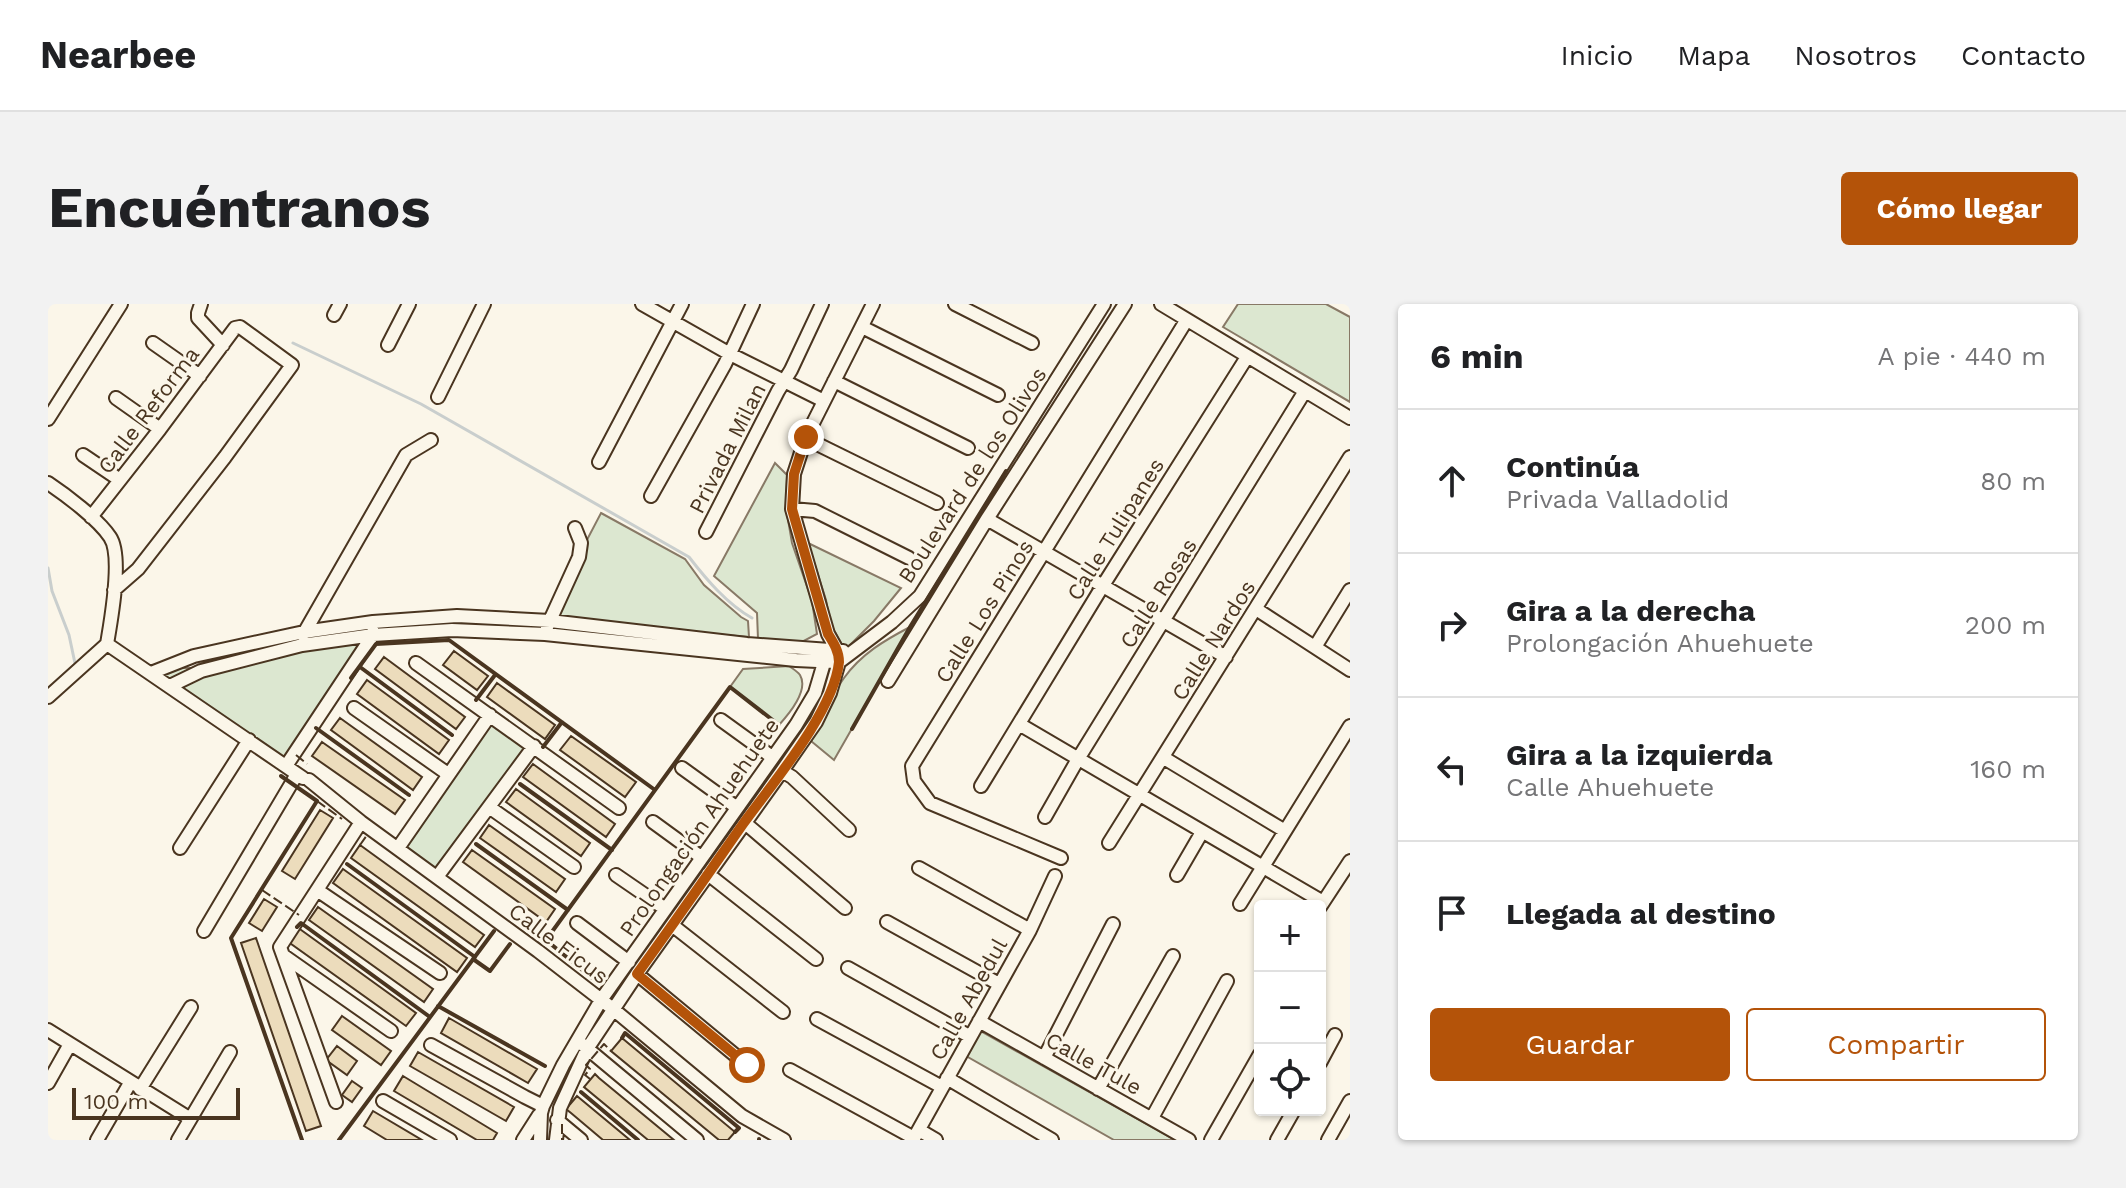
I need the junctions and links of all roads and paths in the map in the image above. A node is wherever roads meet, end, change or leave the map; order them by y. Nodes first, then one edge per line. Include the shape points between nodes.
1 (121, 304) edge
2 (201, 304) edge
3 (409, 304) edge
4 (484, 304) edge
5 (642, 304) edge
6 (682, 304) edge
7 (753, 304) edge
8 (822, 304) edge
9 (873, 304) edge
10 (955, 304) edge
11 (1104, 304) edge
12 (1125, 304) edge
13 (1161, 304) edge
14 (1186, 321) junction
15 (674, 322) junction
16 (862, 327) junction
17 (153, 343) dead end
18 (1032, 343) dead end
19 (223, 345) junction
20 (388, 345) dead end
21 (730, 354) junction
22 (1247, 357) junction
23 (200, 376) junction
24 (834, 381) junction
25 (784, 382) junction
26 (1305, 391) junction
27 (998, 395) dead end
28 (438, 397) dead end
29 (116, 398) dead end
30 (824, 401) junction
31 (1350, 418) edge
32 (48, 419) edge
33 (160, 429) junction
34 (806, 437) junction
35 (431, 440) dead end
36 (968, 448) dead end
37 (83, 455) dead end
38 (1350, 457) edge
39 (599, 462) dead end
40 (120, 480) junction
41 (48, 483) edge
42 (651, 496) dead end
43 (937, 503) dead end
44 (792, 509) junction
45 (91, 517) junction
46 (987, 519) junction
47 (575, 528) dead end
48 (706, 532) dead end
49 (1043, 552) junction
50 (909, 558) dead end
51 (1102, 587) junction
52 (114, 590) junction
53 (1350, 590) edge
54 (1256, 609) junction
55 (1164, 622) junction
56 (547, 627) junction
57 (373, 629) junction
58 (303, 639) junction
59 (107, 644) junction
60 (1315, 647) junction
61 (832, 656) junction
62 (1226, 657) junction
63 (416, 663) dead end
64 (1350, 670) edge
65 (151, 673) junction
66 (888, 681) dead end
67 (170, 686) junction
68 (48, 697) edge
69 (354, 708) dead end
70 (485, 712) junction
71 (721, 720) dead end
72 (1019, 724) junction
73 (1350, 726) edge
74 (249, 740) junction
75 (538, 749) junction
76 (772, 757) junction
77 (1164, 758) junction
78 (1078, 759) junction
79 (286, 766) junction
80 (682, 768) dead end
81 (443, 771) junction
82 (782, 771) junction
83 (303, 777) junction
84 (981, 786) dead end
85 (1139, 794) junction
86 (736, 807) junction
87 (619, 808) dead end
88 (493, 810) junction
89 (1045, 817) dead end
90 (361, 822) junction
91 (653, 822) dead end
92 (745, 823) junction
93 (849, 830) dead end
94 (1285, 831) junction
95 (1202, 832) junction
96 (1109, 843) dead end
97 (180, 848) dead end
98 (398, 848) junction
99 (701, 857) junction
100 (1061, 858) dead end
101 (1350, 861) edge
102 (574, 867) dead end
103 (1263, 867) junction
104 (919, 868) dead end
105 (708, 874) junction
106 (616, 875) dead end
107 (1177, 875) dead end
108 (1055, 876) dead end
109 (437, 877) junction
110 (1344, 883) edge
111 (319, 891) junction
112 (1316, 900) edge
113 (1326, 900) edge
114 (1240, 904) dead end
115 (664, 908) junction
116 (845, 908) dead end
117 (887, 922) dead end
118 (577, 923) dead end
119 (1113, 924) dead end
120 (672, 925) junction
121 (1030, 930) junction
122 (204, 931) dead end
123 (284, 956) junction
124 (1173, 956) dead end
125 (816, 959) dead end
126 (629, 962) junction
127 (848, 968) dead end
128 (440, 973) dead end
129 (637, 974) junction
130 (1227, 981) dead end
131 (999, 984) junction
132 (601, 1000) junction
133 (191, 1007) dead end
134 (613, 1009) junction
135 (783, 1012) dead end
136 (817, 1019) dead end
137 (979, 1021) junction
138 (48, 1030) edge
139 (391, 1031) dead end
140 (1335, 1035) dead end
141 (969, 1036) junction
142 (70, 1044) junction
143 (431, 1045) dead end
144 (582, 1045) junction
145 (230, 1052) dead end
146 (1326, 1052) edge
147 (1044, 1058) junction
148 (747, 1065) dead end
149 (1254, 1065) edge
150 (790, 1070) dead end
151 (944, 1082) junction
152 (48, 1083) edge
153 (135, 1086) junction
154 (1098, 1089) junction
155 (383, 1101) dead end
156 (1350, 1101) edge
157 (336, 1102) dead end
158 (542, 1109) junction
159 (1291, 1116) edge
160 (189, 1118) junction
161 (1152, 1118) junction
162 (560, 1122) junction
163 (915, 1136) edge
164 (97, 1140) edge
165 (178, 1140) edge
166 (450, 1140) edge
167 (523, 1140) edge
168 (540, 1140) edge
169 (556, 1140) edge
170 (581, 1140) edge
171 (697, 1140) edge
172 (784, 1140) edge
173 (936, 1140) edge
174 (1052, 1140) edge
175 (1189, 1140) edge
176 (1211, 1140) edge
177 (1277, 1140) edge
178 (1328, 1140) edge

1 - 32 street
2 - 19 street via 198,318
3 - 20 street
4 - 28 street
5 - 15 street
6 - 15 street
7 - 21 street
8 - 25 street, Privada Milan
9 - 16 street
10 - 18 street
11 - 61 street, Boulevard de los Olivos via 920,596 846,658
12 - 46 street
13 - 14 street
14 - 22 street
14 - 49 street, Calle Los Pinos
15 - 21 street
15 - 39 street
16 - 24 street
16 - 27 street
17 - 23 street
19 - 23 street, Calle Reforma
19 - 52 street, Calle Reforma via 238,326 292,365 138,569
21 - 25 street
21 - 42 street
22 - 26 street
22 - 51 street, Calle Tulipanes
23 - 33 street, Calle Reforma
24 - 30 street
24 - 36 street
25 - 30 street
25 - 48 street, Privada Milan
26 - 31 street
26 - 55 street, Calle Rosas
29 - 33 street
30 - 34 street
33 - 40 street, Calle Reforma
34 - 43 street
34 - 44 street via 794,474
35 - 58 street via 406,455
37 - 40 street
38 - 54 street, Calle Nardos
40 - 45 street, Calle Reforma
41 - 45 street
44 - 50 street via 815,511
44 - 61 street
45 - 52 street via 111,539
46 - 49 street
46 - 66 street
47 - 56 street via 579,557
49 - 51 street
49 - 100 street, Calle Los Pinos via 912,766 914,781 930,803
51 - 55 street
51 - 72 street, Calle Tulipanes
52 - 59 street
53 - 60 street
54 - 60 street
54 - 62 street, Calle Nardos
55 - 62 street
55 - 78 street, Calle Rosas
56 - 57 street
56 - 61 street
57 - 58 street
57 - 79 street
58 - 65 street via 194,656
58 - 67 street
59 - 65 street, Calle Ficus
59 - 68 street
60 - 64 street
61 - 76 street, Prolongación Ahuehuete via 796,725
61 - 82 street, Prolongación Ahuehuete via 830,693
62 - 77 street, Calle Nardos
63 - 70 street
65 - 67 street, Calle Ficus
67 - 74 street, Calle Ficus
69 - 81 street
70 - 75 street
70 - 81 street
71 - 76 street
72 - 78 street
72 - 84 street, Calle Tulipanes
73 - 94 street
74 - 79 street, Calle Ficus
74 - 97 street
75 - 87 street
75 - 88 street
76 - 86 street, Prolongación Ahuehuete
77 - 85 street, Calle Nardos
77 - 94 street
78 - 85 street
78 - 89 street, Calle Rosas
79 - 83 street, Calle Ficus
80 - 86 street
81 - 98 street
82 - 92 street, Prolongación Ahuehuete
82 - 93 street
83 - 90 street, Calle Ficus
83 - 122 street
85 - 95 street
85 - 96 street, Calle Nardos
86 - 99 street, Prolongación Ahuehuete
88 - 102 street
88 - 109 street
90 - 98 street, Calle Ficus
90 - 111 street
91 - 99 street
92 - 105 street, Prolongación Ahuehuete
92 - 116 street
94 - 103 street
95 - 103 street
95 - 107 street
98 - 109 street, Calle Ficus
99 - 115 street, Prolongación Ahuehuete
101 - 110 street
103 - 112 street
103 - 114 street
104 - 121 street
105 - 120 street, Prolongación Ahuehuete
105 - 125 street
106 - 115 street
108 - 121 street, Calle Abedul
109 - 132 street, Calle Ficus
110 - 113 street
111 - 123 street via 280,947
111 - 128 street
115 - 126 street, Prolongación Ahuehuete
117 - 131 street
118 - 126 street
119 - 147 street
120 - 129 street, Prolongación Ahuehuete
120 - 135 street
121 - 131 street, Calle Abedul
123 - 139 street
123 - 157 street
124 - 154 street
126 - 132 street, Prolongación Ahuehuete
127 - 141 street
129 - 134 street, Prolongación Ahuehuete
129 - 148 street
130 - 161 street
131 - 137 street, Calle Abedul
132 - 134 street, Calle Ficus
132 - 144 street, Prolongación Ahuehuete
133 - 153 street
134 - 144 street, Prolongación Ahuehuete
134 - 172 street, Calle Ficus via 742,1116
136 - 151 street
137 - 141 street, Calle Abedul
137 - 147 street, Calle Tule
138 - 142 street
140 - 146 street
141 - 151 street, Calle Abedul
142 - 152 street
142 - 153 street
143 - 158 street
144 - 158 street, Prolongación Ahuehuete
144 - 162 street, Prolongación Ahuehuete
144 - 171 street
145 - 160 street
147 - 154 street, Calle Tule
149 - 176 street
150 - 163 street
151 - 163 street, Calle Abedul
151 - 174 street
153 - 160 street
153 - 164 street
154 - 161 street, Calle Tule
155 - 166 street
156 - 178 street
158 - 167 street
158 - 168 street, Prolongación Ahuehuete
159 - 177 street
160 - 165 street
161 - 175 street, Calle Tule
162 - 169 street, Prolongación Ahuehuete
162 - 170 street
163 - 173 street

